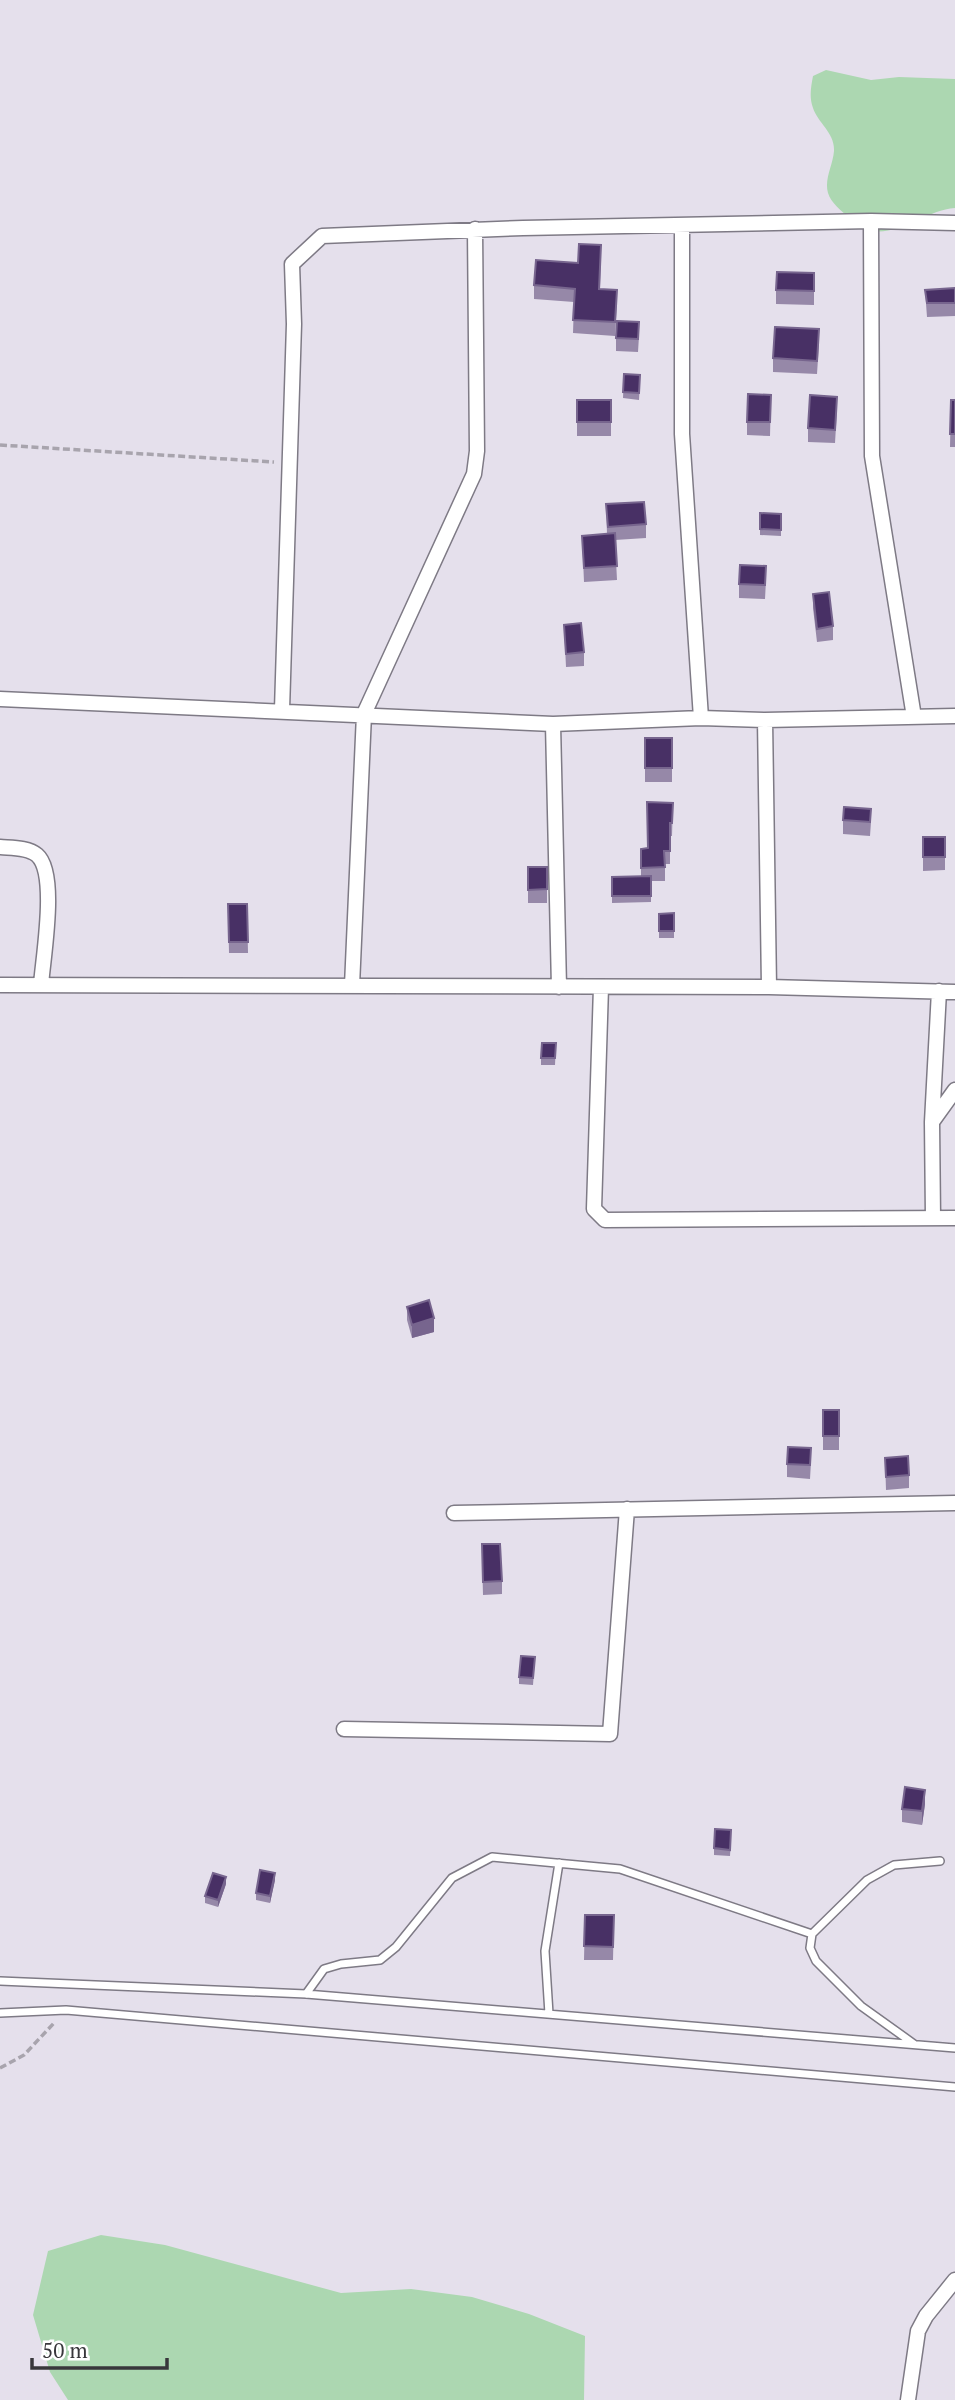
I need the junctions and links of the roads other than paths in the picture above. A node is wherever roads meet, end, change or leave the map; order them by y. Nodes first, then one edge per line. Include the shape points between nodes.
1 (871, 221) junction
2 (955, 223) edge
3 (682, 225) junction
4 (475, 229) junction
5 (0, 699) edge
6 (282, 710) junction
7 (364, 714) junction
8 (955, 716) edge
9 (914, 717) junction
10 (701, 718) junction
11 (765, 720) junction
12 (553, 724) junction
13 (0, 847) edge
14 (0, 985) edge
15 (41, 985) junction
16 (352, 986) junction
17 (559, 987) junction
18 (601, 987) junction
19 (769, 987) junction
20 (939, 991) junction
21 (955, 992) edge
22 (955, 1090) edge
23 (932, 1122) junction
24 (933, 1218) junction
25 (955, 1218) edge
26 (955, 1503) edge
27 (627, 1509) junction
28 (454, 1513) dead end
29 (344, 1729) dead end
30 (940, 1861) dead end
31 (559, 1863) junction
32 (812, 1934) junction
33 (0, 1981) edge
34 (306, 1994) junction
35 (0, 2013) edge
36 (549, 2014) junction
37 (914, 2044) junction
38 (955, 2048) edge
39 (955, 2087) edge
40 (955, 2280) edge
41 (908, 2400) edge

1 - 2 street
1 - 3 street
1 - 9 street via 872,456
3 - 4 street
3 - 10 street via 682,434
4 - 6 street via 322,236 292,264
4 - 7 street via 474,474
5 - 6 street
6 - 7 street
7 - 12 street
7 - 16 street
8 - 9 street
9 - 11 street
10 - 11 street
10 - 12 street
11 - 19 street
12 - 17 street
13 - 15 street via 36,853 46,867 49,885
14 - 15 street
15 - 16 street
16 - 17 street
17 - 18 street
18 - 19 street
18 - 24 street via 594,1209 605,1220
19 - 20 street
20 - 21 street
20 - 23 street
22 - 23 street
23 - 24 street
24 - 25 street
26 - 27 street
27 - 28 street
27 - 29 street via 610,1734
30 - 32 lane via 894,1865 867,1880
31 - 32 lane via 620,1870
31 - 34 lane via 492,1857 452,1878 380,1960 324,1969
31 - 36 lane via 545,1951
32 - 37 lane via 810,1948 816,1961 861,2006
33 - 34 lane
34 - 36 lane
35 - 39 lane via 66,2010
36 - 37 lane
37 - 38 lane
40 - 41 street via 918,2331

